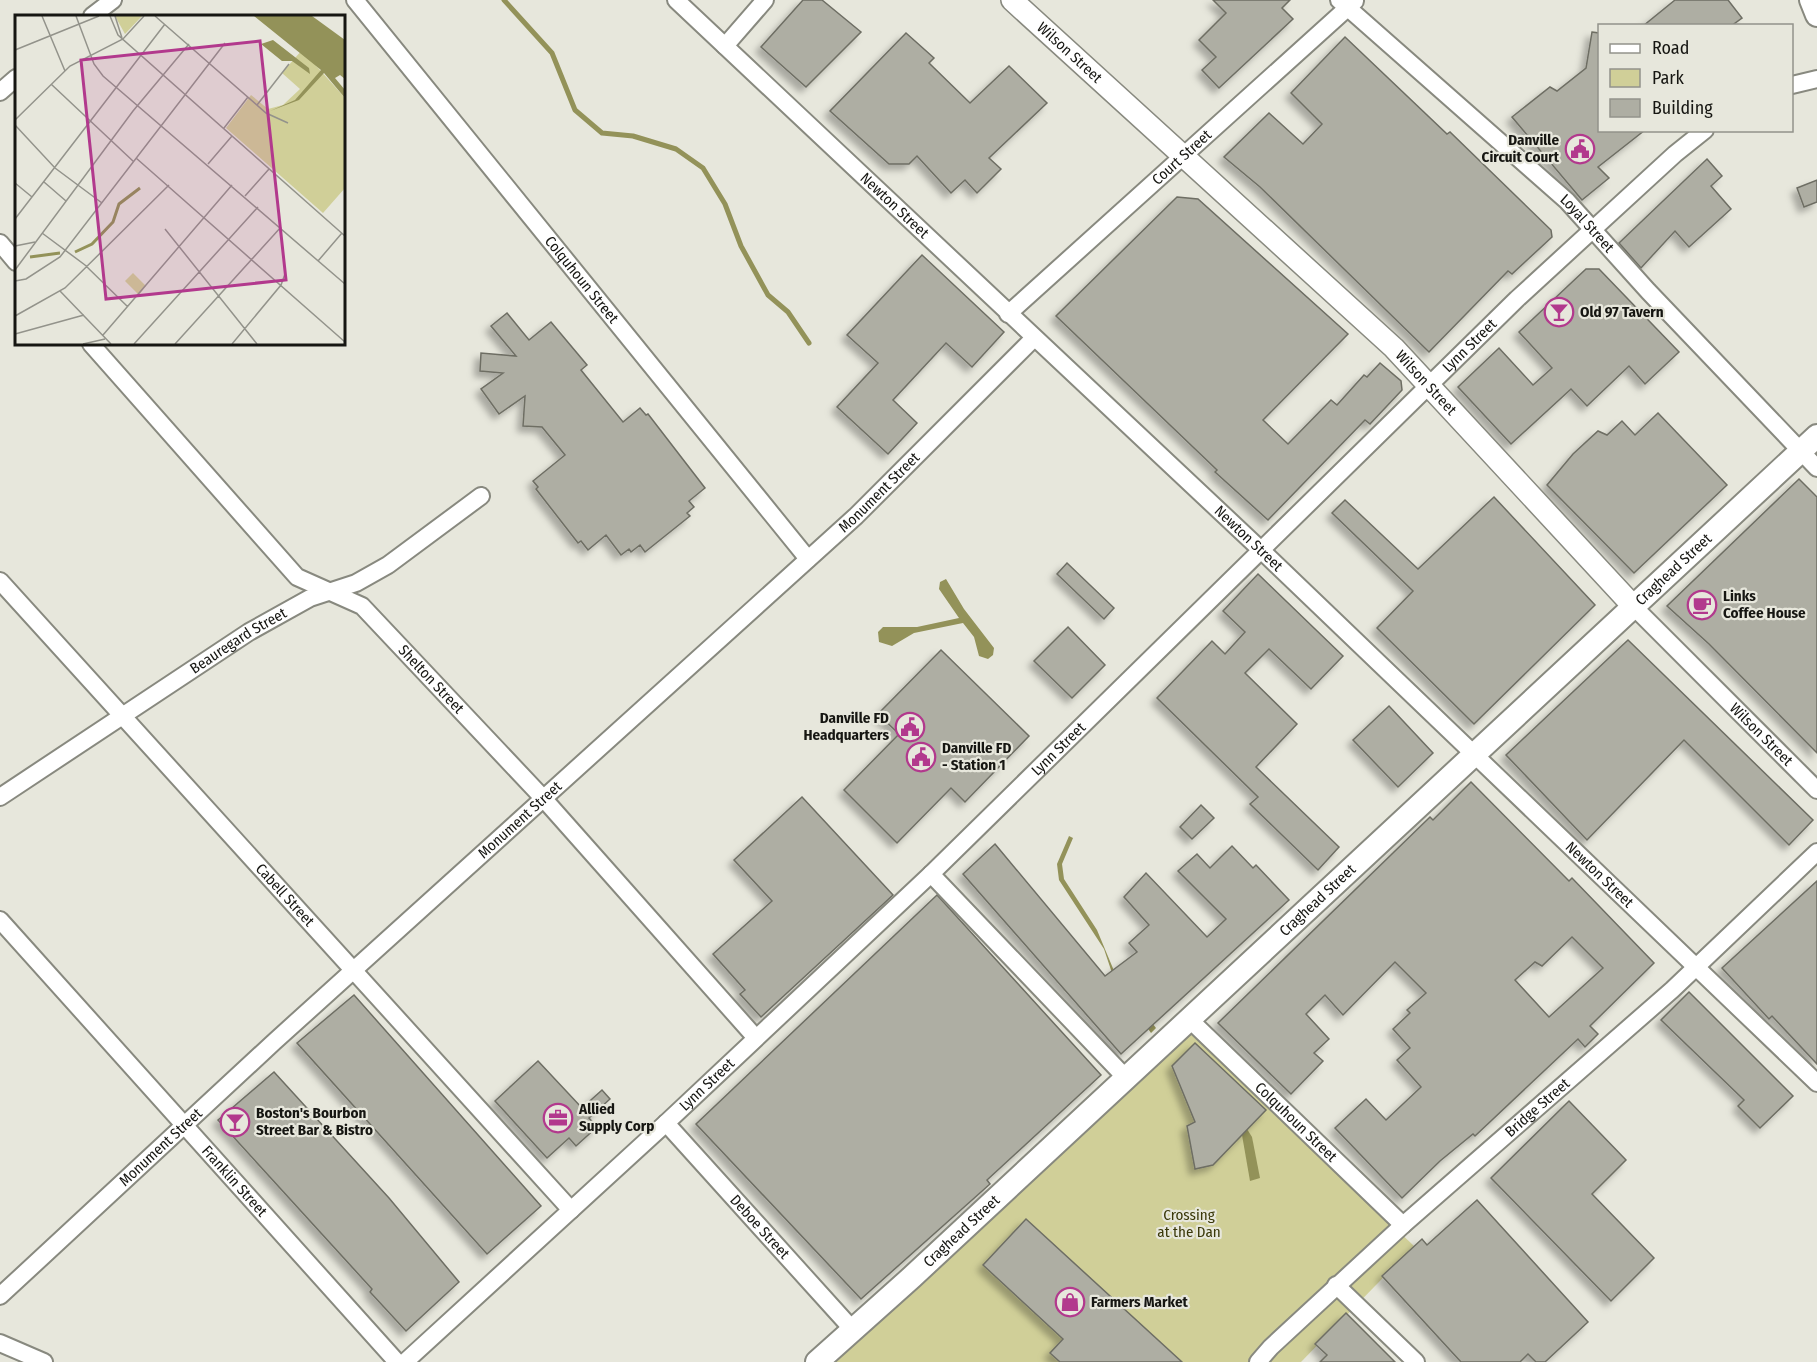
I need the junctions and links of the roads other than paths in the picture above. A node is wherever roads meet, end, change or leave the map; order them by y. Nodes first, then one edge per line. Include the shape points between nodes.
1 (113, 0) edge
2 (355, 0) edge
3 (676, 0) edge
4 (765, 0) edge
5 (1012, 0) edge
6 (1811, 0) edge
7 (1347, 2) edge
8 (93, 15) edge
9 (1817, 15) edge
10 (725, 46) junction
11 (15, 79) edge
12 (1817, 79) edge
13 (1793, 85) edge
14 (0, 92) edge
15 (1703, 132) edge
16 (1182, 156) junction
17 (1594, 229) junction
18 (0, 243) edge
19 (15, 261) edge
20 (1008, 314) junction
21 (1034, 338) junction
22 (92, 345) edge
23 (1428, 386) junction
24 (1817, 436) edge
25 (1800, 451) junction
26 (1817, 468) edge
27 (481, 496) dead end
28 (1261, 550) junction
29 (808, 559) junction
30 (0, 581) edge
31 (331, 590) junction
32 (1634, 607) junction
33 (121, 716) junction
34 (1474, 753) junction
35 (1817, 790) edge
36 (0, 798) edge
37 (543, 798) junction
38 (1817, 852) edge
39 (931, 874) junction
40 (0, 920) edge
41 (1695, 967) junction
42 (353, 970) junction
43 (1188, 1018) junction
44 (756, 1038) junction
45 (1125, 1077) junction
46 (1817, 1083) edge
47 (666, 1122) junction
48 (184, 1125) junction
49 (571, 1210) junction
50 (1403, 1225) junction
51 (1336, 1285) junction
52 (0, 1296) edge
53 (853, 1330) junction
54 (0, 1343) edge
55 (45, 1362) edge
56 (397, 1362) edge
57 (405, 1362) edge
58 (817, 1362) edge
59 (1258, 1362) edge
60 (1416, 1362) edge

1 - 8 street
2 - 29 street, Colquhoun Street
3 - 10 street, Newton Street
4 - 10 street
5 - 16 street, Wilson Street
6 - 9 main road
7 - 16 street, Court Street
7 - 17 street, Loyal Street
10 - 20 street, Newton Street
11 - 14 street
12 - 13 street
15 - 17 street, Lynn Street
16 - 20 street, Court Street
16 - 23 street, Wilson Street via 1394,348
17 - 23 street, Lynn Street
17 - 25 street, Loyal Street
18 - 19 street
20 - 21 street, Newton Street
21 - 28 street, Newton Street
21 - 29 street, Monument Street
22 - 31 street, Shelton Street via 297,577
23 - 28 street, Lynn Street
23 - 32 street, Wilson Street
24 - 25 main road, Craghead Street
25 - 26 street, Loyal Street
25 - 32 main road, Craghead Street
27 - 31 street, Beauregard Street via 388,565 356,584
28 - 34 street, Newton Street
28 - 39 street, Lynn Street
29 - 37 street, Monument Street
30 - 33 street, Cabell Street
31 - 33 street, Beauregard Street via 249,632
31 - 37 street, Shelton Street via 362,606
32 - 34 main road, Craghead Street
32 - 35 street, Wilson Street
33 - 36 street, Beauregard Street
33 - 42 street, Cabell Street
34 - 41 street, Newton Street
34 - 43 main road, Craghead Street
37 - 42 street, Monument Street
37 - 44 street, Shelton Street
38 - 41 street, Bridge Street
39 - 44 street, Lynn Street
39 - 45 street
40 - 48 street, Franklin Street
41 - 46 street, Newton Street
41 - 50 street, Bridge Street
42 - 48 street, Monument Street
42 - 49 street, Cabell Street
43 - 45 main road, Craghead Street
43 - 50 street, Colquhoun Street
44 - 47 street, Lynn Street
45 - 53 main road, Craghead Street
47 - 49 street, Lynn Street
47 - 53 street, Deboe Street
48 - 52 street, Monument Street
48 - 56 street, Franklin Street
49 - 57 street, Lynn Street
50 - 51 street, Bridge Street
51 - 59 street, Bridge Street
51 - 60 street
53 - 58 main road, Craghead Street
54 - 55 street

